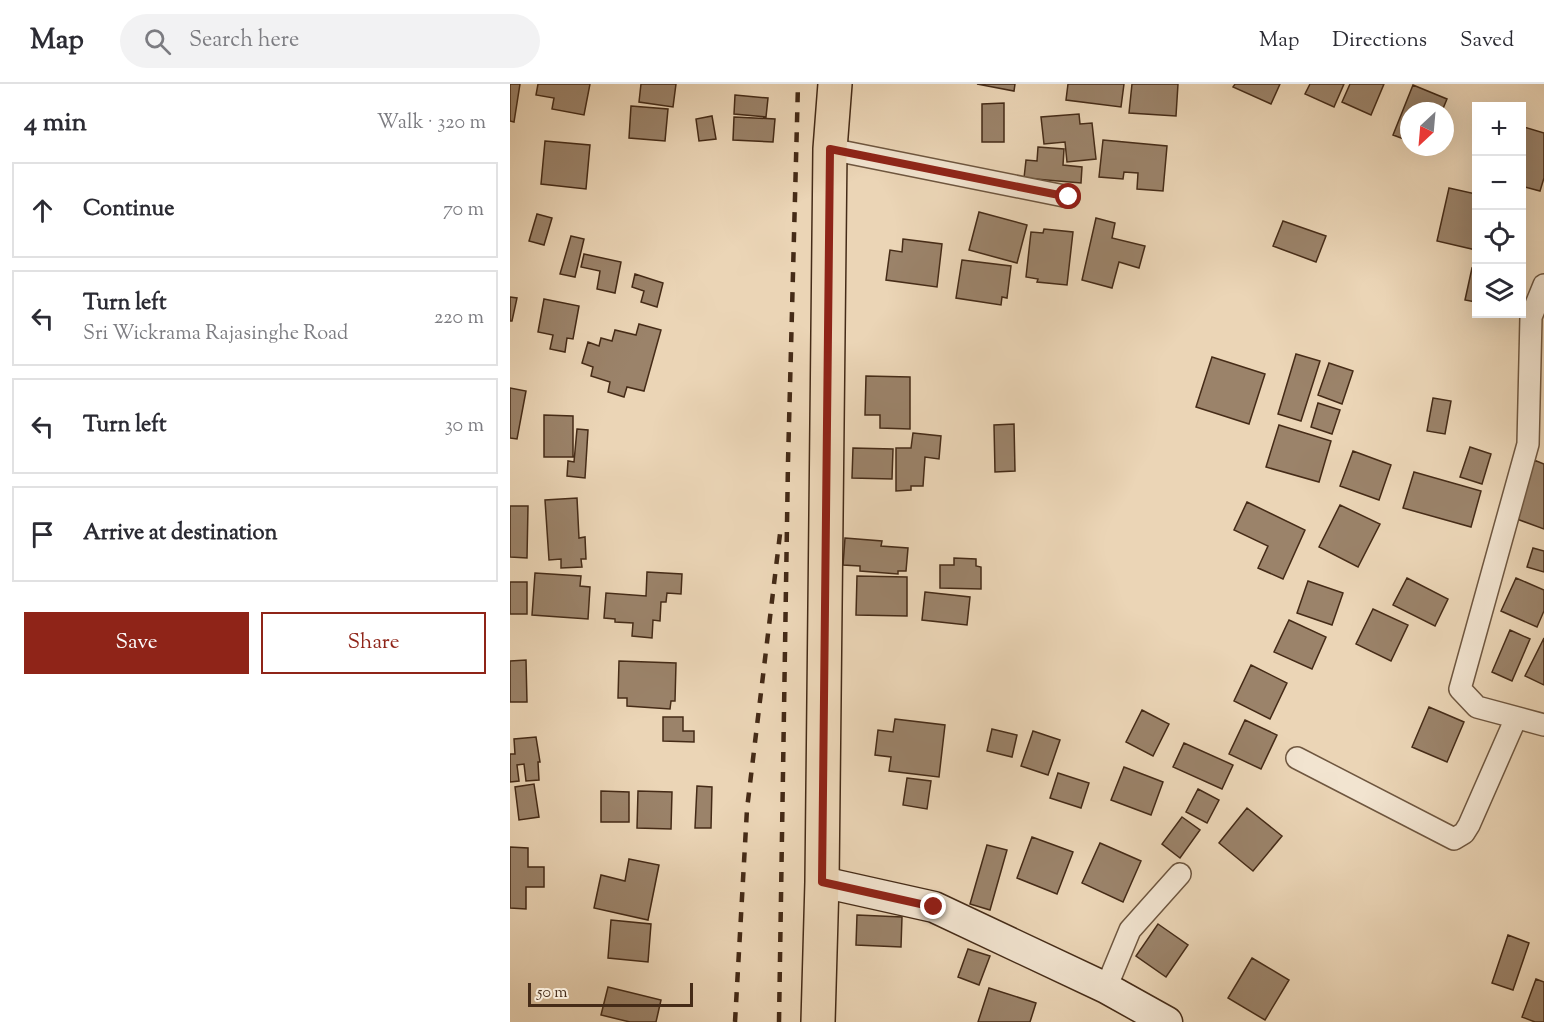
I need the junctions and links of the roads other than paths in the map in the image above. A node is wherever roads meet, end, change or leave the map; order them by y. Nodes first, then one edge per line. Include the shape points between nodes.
1 (835, 84) edge
2 (830, 149) junction
3 (1069, 197) dead end
4 (1544, 285) edge
5 (1516, 718) junction
6 (1544, 725) edge
7 (1297, 758) dead end
8 (1180, 874) dead end
9 (822, 882) junction
10 (1106, 988) junction
11 (818, 1022) edge
12 (1167, 1022) edge

1 - 2 main road
2 - 3 street
2 - 9 main road
4 - 5 street via 1531,317 1528,444 1460,689 1477,707
5 - 6 street
5 - 7 street via 1469,825 1454,839
8 - 10 street via 1130,930
9 - 10 street via 934,907
9 - 11 main road
10 - 12 street

